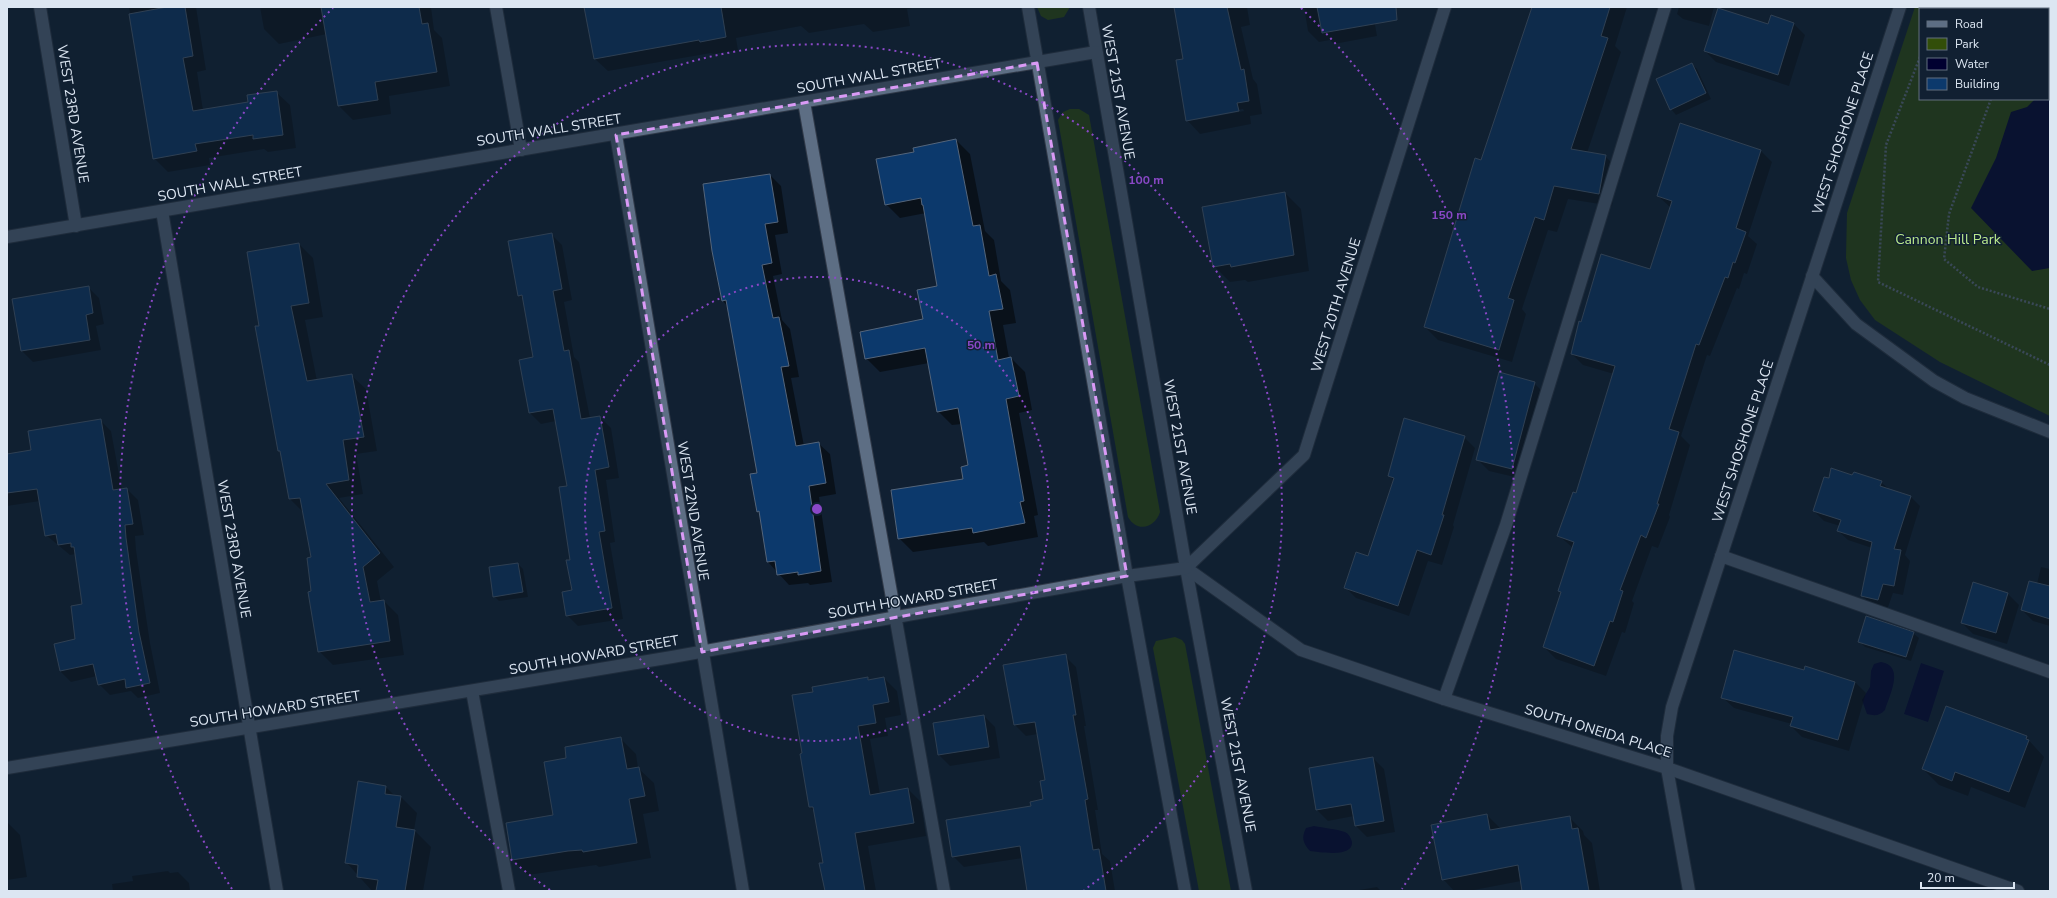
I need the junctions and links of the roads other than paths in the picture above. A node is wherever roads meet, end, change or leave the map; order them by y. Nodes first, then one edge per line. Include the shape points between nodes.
1 (40, 7) edge
2 (496, 7) edge
3 (1028, 7) edge
4 (1088, 7) edge
5 (1445, 7) edge
6 (1665, 7) edge
7 (1900, 7) edge
8 (1096, 52) junction
9 (1037, 63) junction
10 (804, 102) junction
11 (616, 135) junction
12 (521, 150) junction
13 (162, 211) junction
14 (76, 226) junction
15 (7, 237) edge
16 (1812, 276) junction
17 (2050, 432) edge
18 (1721, 556) junction
19 (1186, 568) junction
20 (1127, 576) junction
21 (896, 617) junction
22 (702, 652) junction
23 (2050, 672) edge
24 (472, 691) junction
25 (1444, 699) junction
26 (250, 728) junction
27 (7, 768) edge
28 (1666, 768) junction
29 (277, 891) edge
30 (509, 891) edge
31 (743, 891) edge
32 (944, 891) edge
33 (1185, 891) edge
34 (1246, 891) edge
35 (1689, 891) edge
36 (2018, 891) edge

1 - 14 street, WEST 23RD AVENUE
2 - 12 street
3 - 9 street
4 - 8 street, WEST 21ST AVENUE
5 - 19 street, WEST 20TH AVENUE via 1304,455
6 - 25 street via 1506,525
7 - 16 street, WEST SHOSHONE PLACE
8 - 9 street, SOUTH WALL STREET
8 - 19 street, WEST 21ST AVENUE
9 - 10 street, SOUTH WALL STREET
9 - 20 street
10 - 11 street, SOUTH WALL STREET
10 - 21 street
11 - 12 street, SOUTH WALL STREET
11 - 22 street, WEST 22ND AVENUE
12 - 13 street, SOUTH WALL STREET
13 - 14 street, SOUTH WALL STREET
13 - 26 street, WEST 23RD AVENUE
14 - 15 street, SOUTH WALL STREET
16 - 17 street via 1856,324 1934,381 1965,398
16 - 18 street, WEST SHOSHONE PLACE
18 - 23 street
18 - 28 street, WEST SHOSHONE PLACE via 1672,707 1667,736
19 - 20 street, SOUTH HOWARD STREET
19 - 25 street, SOUTH ONEIDA PLACE via 1301,650
19 - 34 street, WEST 21ST AVENUE
20 - 21 street, SOUTH HOWARD STREET
20 - 33 street
21 - 22 street, SOUTH HOWARD STREET
21 - 32 street
22 - 24 street, SOUTH HOWARD STREET
22 - 31 street, WEST 22ND AVENUE
24 - 26 street, SOUTH HOWARD STREET
24 - 30 street
25 - 28 street, SOUTH ONEIDA PLACE
26 - 27 street, SOUTH HOWARD STREET
26 - 29 street, WEST 23RD AVENUE
28 - 35 street, WEST SHOSHONE PLACE
28 - 36 street, SOUTH ONEIDA PLACE

